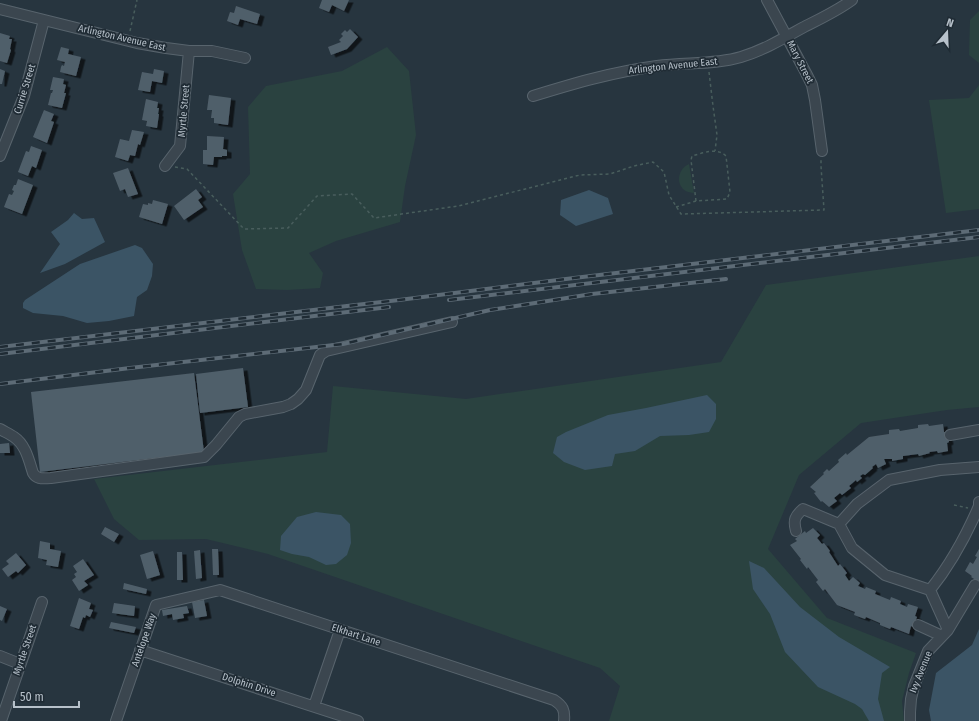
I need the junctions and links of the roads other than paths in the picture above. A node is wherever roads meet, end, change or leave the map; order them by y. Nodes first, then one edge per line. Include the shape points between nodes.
1 (767, 0) edge
2 (852, 0) edge
3 (0, 9) edge
4 (44, 20) junction
5 (787, 37) junction
6 (189, 51) junction
7 (245, 58) dead end
8 (533, 96) dead end
9 (822, 151) road end
10 (0, 156) edge
11 (165, 166) road end
12 (452, 322) dead end
13 (0, 429) edge
14 (979, 430) edge
15 (950, 435) dead end
16 (979, 467) edge
17 (978, 507) edge
18 (839, 524) junction
19 (796, 531) dead end
20 (975, 585) dead end
21 (930, 590) junction
22 (42, 602) dead end
23 (156, 604) joint
24 (918, 625) dead end
25 (340, 630) junction
26 (945, 633) junction
27 (140, 650) junction
28 (0, 656) edge
29 (20, 664) junction
30 (314, 706) junction
31 (1, 721) edge
32 (116, 721) edge
33 (358, 721) edge
34 (564, 721) edge
35 (910, 721) edge

1 - 5 street, Mary Street
2 - 5 street, Arlington Avenue East
3 - 4 street, Arlington Avenue East
4 - 6 street, Arlington Avenue East via 128,41
4 - 10 street, Currie Street via 24,96
5 - 8 street, Arlington Avenue East via 759,51 724,61 625,71
5 - 9 street, Mary Street via 812,85
6 - 7 street, Arlington Avenue East via 212,51
6 - 11 street, Myrtle Street via 180,146
12 - 13 street via 326,351 320,355 306,390 298,399 283,407 238,417 204,457 38,478 33,473 22,445
14 - 15 street
16 - 18 street via 940,470 890,480 857,504
17 - 21 street via 968,531 942,576
18 - 19 street via 803,509 794,523
18 - 21 street via 852,548 885,575
20 - 26 street, Ivy Avenue
21 - 26 street
22 - 29 street, Myrtle Street
23 - 25 street, Elkhart Lane via 220,590
23 - 27 street, Antelope Way
24 - 26 street
25 - 30 street
25 - 34 street, Elkhart Lane via 554,700 563,710
26 - 35 street, Ivy Avenue via 928,651 914,686
27 - 30 street, Dolphin Drive
27 - 32 street, Antelope Way
28 - 29 street
29 - 31 street, Myrtle Street
30 - 33 street, Dolphin Drive

